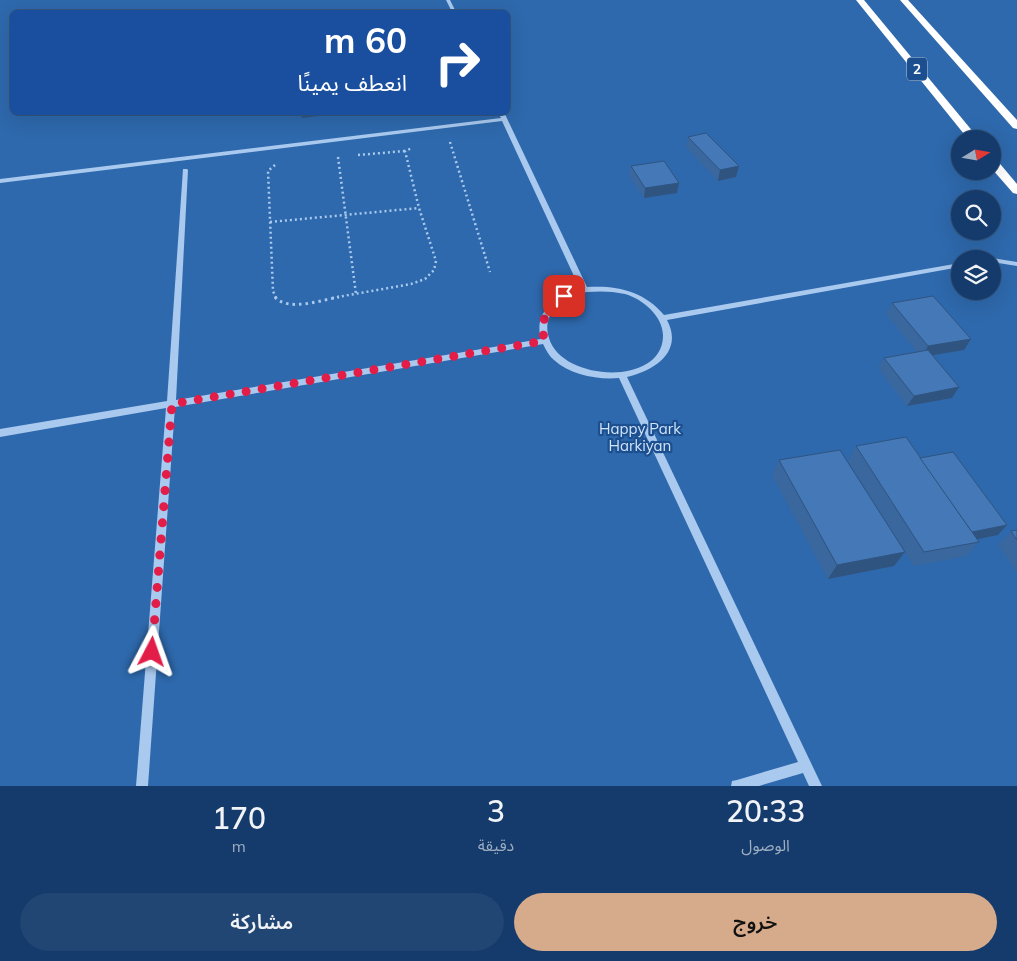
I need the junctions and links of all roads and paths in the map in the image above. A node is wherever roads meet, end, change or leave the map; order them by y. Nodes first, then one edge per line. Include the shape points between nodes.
1 (860, 0) edge
2 (904, 0) edge
3 (503, 116) edge
4 (1017, 126) edge
5 (445, 127) junction
6 (967, 130) edge
7 (414, 148) dead end
8 (405, 151) junction
9 (357, 156) dead end
10 (338, 158) dead end
11 (281, 164) dead end
12 (186, 170) dead end
13 (1001, 172) edge
14 (0, 181) edge
15 (1017, 191) edge
16 (419, 208) junction
17 (345, 216) junction
18 (270, 222) junction
19 (1001, 261) edge
20 (1017, 264) edge
21 (951, 267) edge
22 (490, 272) dead end
23 (584, 290) junction
24 (356, 294) junction
25 (663, 318) junction
26 (544, 341) junction
27 (622, 375) junction
28 (172, 404) junction
29 (0, 432) edge
30 (807, 766) junction
31 (142, 786) edge
32 (737, 786) edge
33 (816, 786) edge

1 - 6 highway, 2
2 - 4 highway, 2
3 - 5 lane
3 - 23 lane
5 - 14 lane
5 - 22 path
7 - 8 path
8 - 9 path
8 - 16 path
10 - 17 path
11 - 18 path via 268,171
12 - 28 lane
13 - 15 highway
16 - 17 path
16 - 24 path via 436,261 432,274 411,284
17 - 18 path
17 - 24 path
18 - 24 path via 273,291 279,302 291,305
19 - 20 lane
21 - 25 lane
23 - 25 lane via 607,289 630,294 649,304
23 - 26 lane via 564,296 548,308 542,324
25 - 27 lane via 668,336 663,354 646,368
26 - 27 lane via 555,356 573,368 597,375
26 - 28 lane
27 - 30 lane
28 - 29 lane
28 - 31 lane
30 - 32 lane
30 - 33 lane

